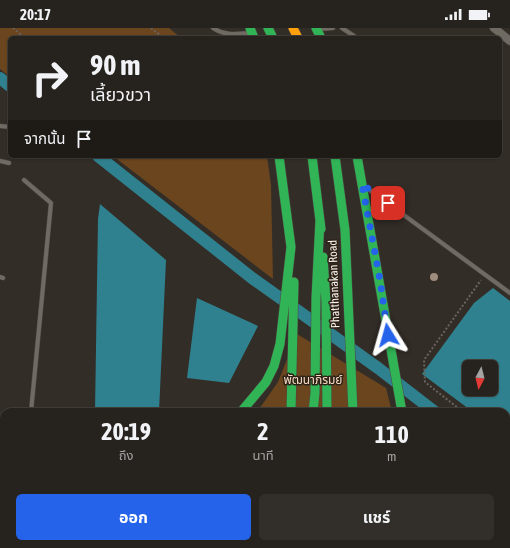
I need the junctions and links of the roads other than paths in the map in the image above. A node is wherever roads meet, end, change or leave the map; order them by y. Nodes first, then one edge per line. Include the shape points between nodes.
1 (213, 28) edge
2 (333, 28) edge
3 (342, 28) edge
4 (494, 28) edge
5 (318, 31) edge
6 (252, 33) edge
7 (354, 36) edge
8 (510, 41) edge
9 (279, 158) edge
10 (312, 158) edge
11 (335, 158) edge
12 (357, 158) edge
13 (0, 161) edge
14 (9, 163) dead end
15 (24, 180) dead end
16 (362, 184) junction
17 (320, 220) junction
18 (291, 261) junction
19 (510, 293) edge
20 (397, 365) junction
21 (31, 408) edge
22 (245, 408) edge
23 (291, 408) edge
24 (313, 408) edge
25 (327, 408) edge
26 (352, 408) edge
27 (402, 408) edge
28 (410, 408) edge

1 - 6 lane via 218,32 230,34
2 - 5 lane
3 - 7 lane
4 - 8 street
9 - 18 main road
10 - 17 main road, Phatthanakan Road
11 - 26 main road, Phatthanakan Road via 344,230
12 - 16 main road
13 - 14 lane
15 - 21 lane via 51,204
16 - 19 lane
16 - 20 main road
17 - 24 main road
17 - 25 main road, Phatthanakan Road via 326,302
18 - 22 main road via 280,344 274,366 262,387
18 - 23 main road via 294,327
20 - 27 main road
20 - 28 main road

